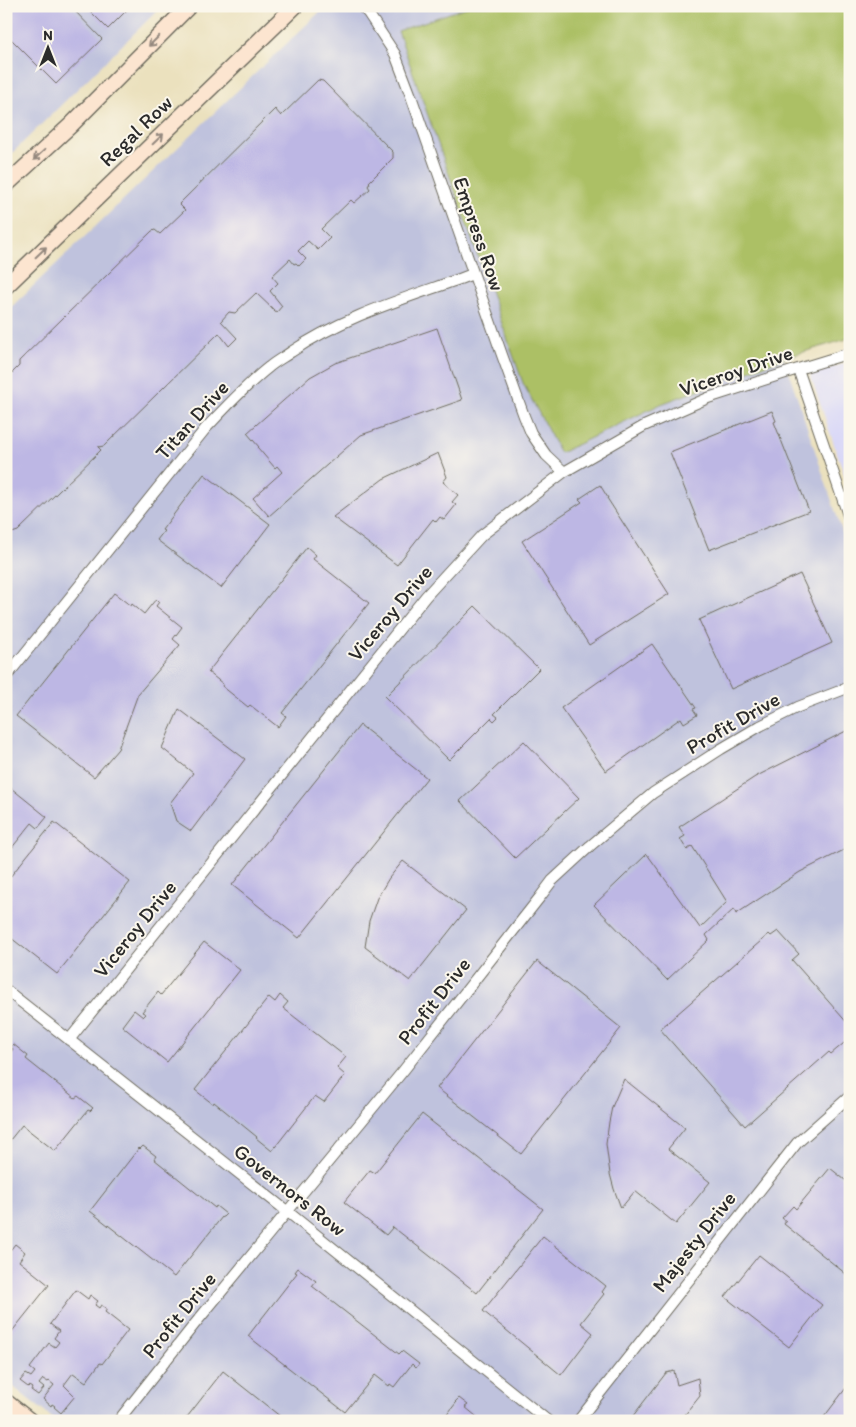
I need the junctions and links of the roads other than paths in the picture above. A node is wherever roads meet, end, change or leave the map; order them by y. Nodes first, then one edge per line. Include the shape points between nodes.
1 (189, 6) edge
2 (295, 6) edge
3 (361, 6) edge
4 (6, 185) edge
5 (473, 274) junction
6 (6, 286) edge
7 (850, 353) edge
8 (798, 369) junction
9 (564, 472) junction
10 (850, 521) edge
11 (6, 677) edge
12 (850, 687) edge
13 (6, 990) edge
14 (69, 1040) junction
15 (850, 1096) edge
16 (288, 1212) junction
17 (6, 1402) edge
18 (30, 1421) edge
19 (118, 1421) edge
20 (548, 1421) edge
21 (578, 1421) edge

1 -> 4 main road via 71,125
6 -> 2 main road, Regal Row
3 - 5 street, Empress Row via 395,54
5 - 9 street, Empress Row via 531,432 546,455
5 - 11 street, Titan Drive via 346,321 309,340 270,366 206,428
7 - 8 street, Viceroy Drive
8 - 9 street, Viceroy Drive via 708,398 644,426
8 - 10 street
9 - 14 street, Viceroy Drive via 482,536 426,596
12 - 16 street, Profit Drive via 760,726 653,793 552,881 403,1072
13 - 14 street, Governors Row
14 - 16 street, Governors Row
15 - 21 street, Majesty Drive via 797,1143
16 - 19 street, Profit Drive
16 - 20 street, Governors Row
17 - 18 main road

